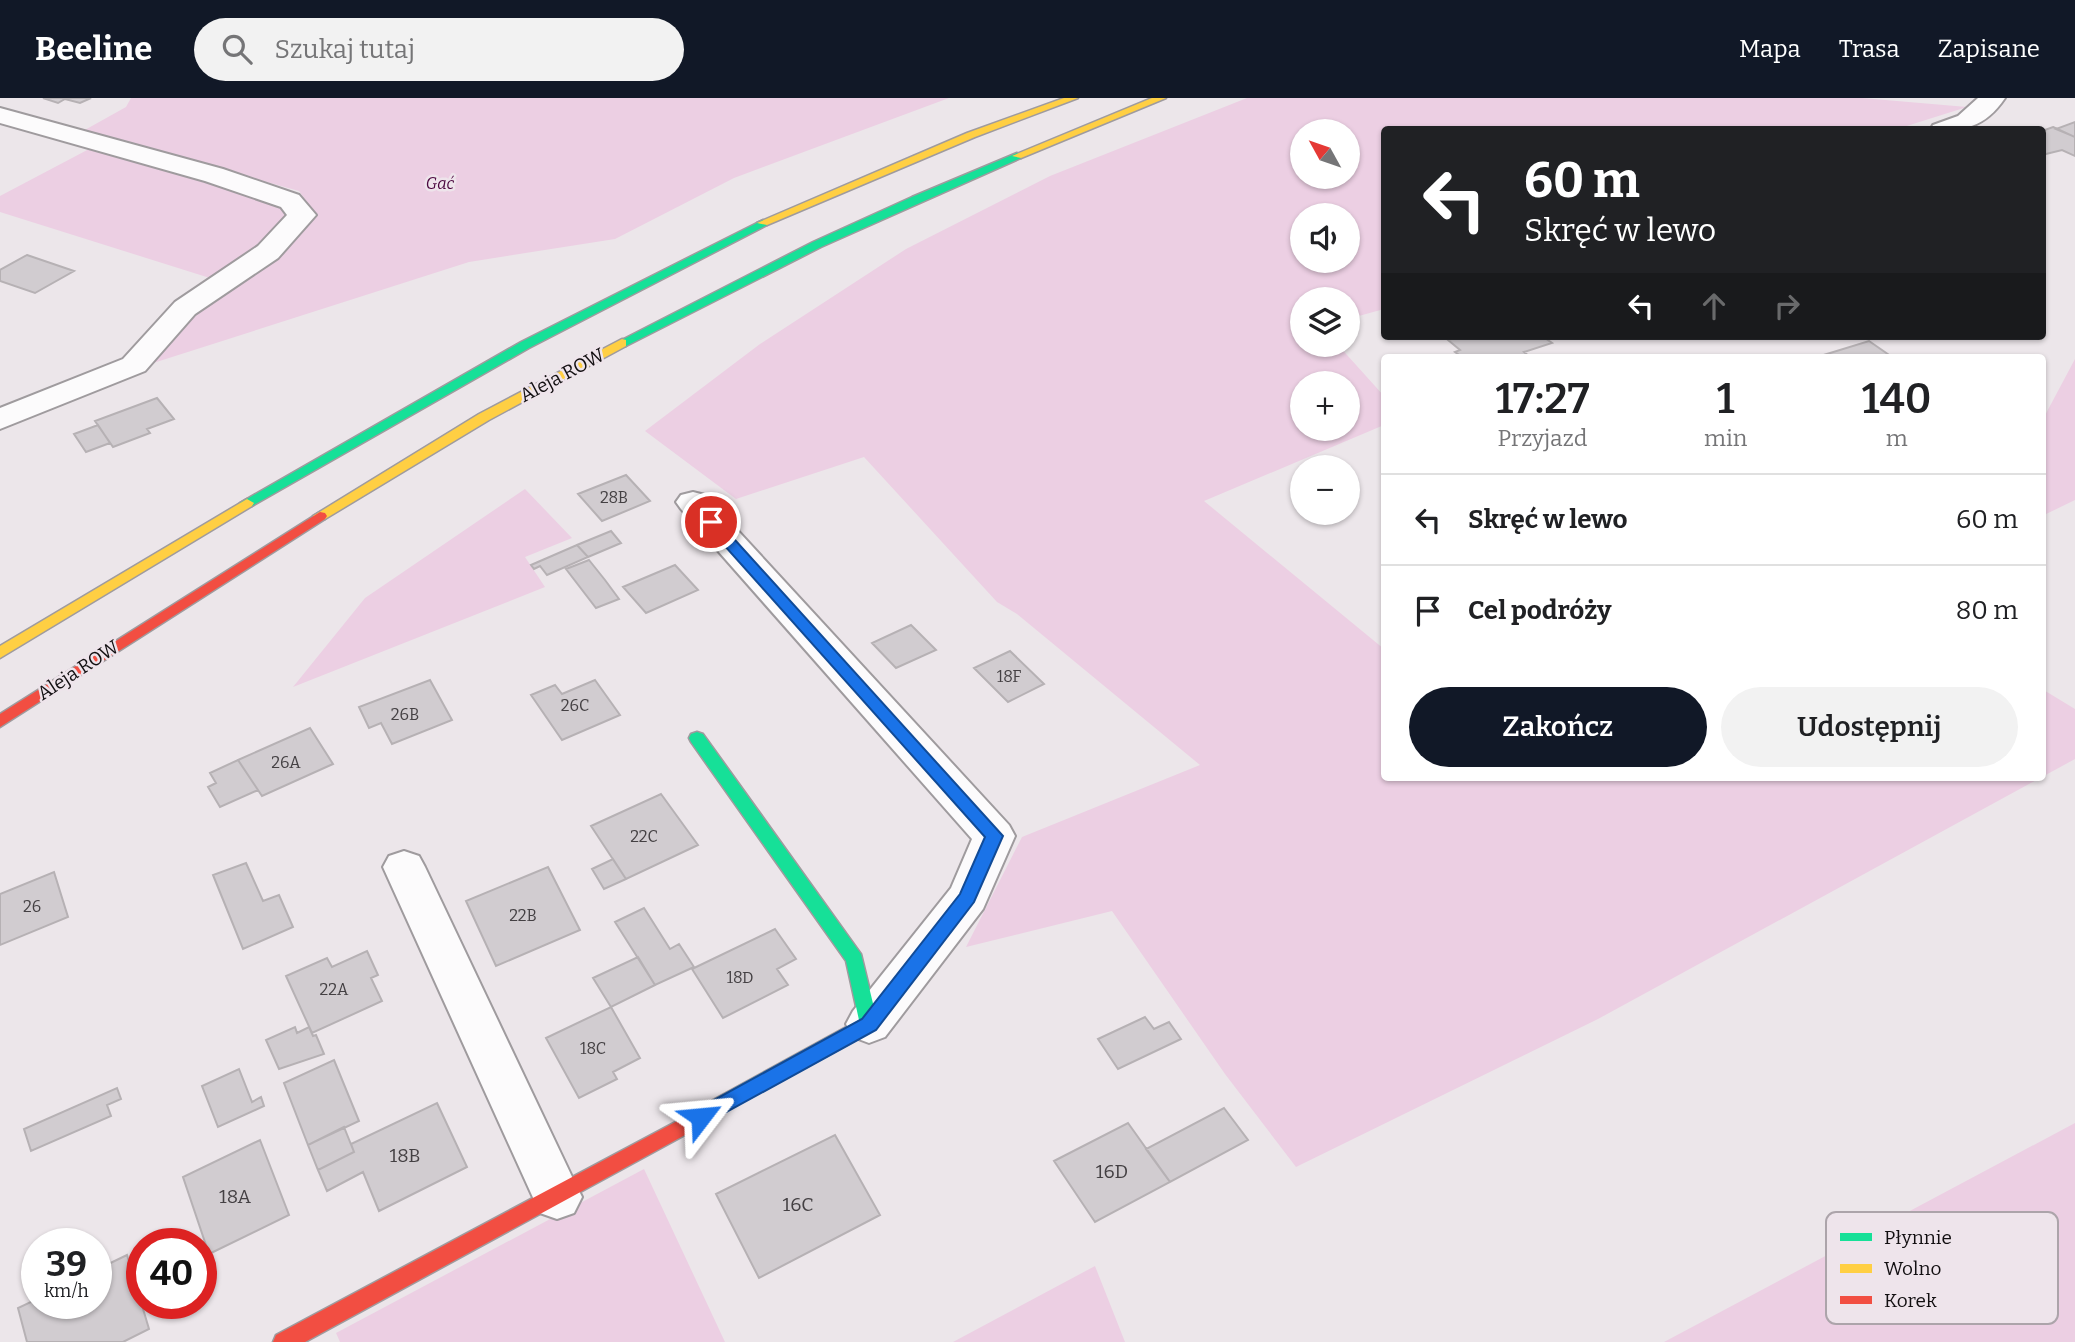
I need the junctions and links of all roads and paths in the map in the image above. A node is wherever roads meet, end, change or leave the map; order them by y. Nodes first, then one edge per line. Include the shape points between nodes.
1 (1073, 98) edge
2 (1161, 98) edge
3 (1993, 98) edge
4 (0, 115) edge
5 (1953, 126) edge
6 (0, 419) edge
7 (693, 502) dead end
8 (0, 653) edge
9 (0, 721) edge
10 (697, 738) dead end
11 (404, 867) dead end
12 (869, 1024) junction
13 (557, 1197) junction
14 (284, 1342) edge

1 - 8 main road via 971,135 754,227 537,338 306,467
2 - 9 main road, Aleja ROW via 914,198 758,271 484,417 267,548
3 - 5 street via 1967,121
4 - 6 street via 227,179 290,201 302,215 268,252 185,308 134,365
7 - 12 street via 994,836 968,897
10 - 12 main road via 855,959
11 - 13 street
12 - 13 main road
13 - 14 main road

